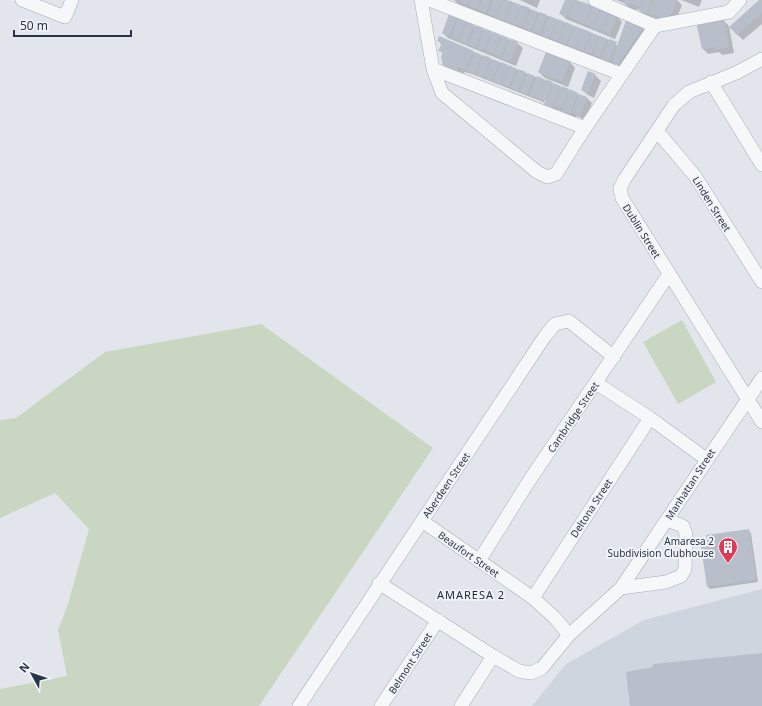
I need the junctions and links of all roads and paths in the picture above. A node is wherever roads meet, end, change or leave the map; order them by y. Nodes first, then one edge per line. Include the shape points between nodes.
1 (22, 0) edge
2 (72, 0) edge
3 (421, 0) edge
4 (429, 0) edge
5 (595, 0) edge
6 (740, 0) edge
7 (655, 26) junction
8 (762, 59) edge
9 (433, 69) junction
10 (622, 74) junction
11 (711, 82) junction
12 (585, 128) junction
13 (657, 131) junction
14 (762, 165) edge
15 (669, 274) junction
16 (762, 282) edge
17 (614, 357) junction
18 (762, 378) edge
19 (596, 383) junction
20 (747, 400) junction
21 (650, 418) junction
22 (762, 422) edge
23 (706, 459) junction
24 (667, 520) junction
25 (422, 521) junction
26 (479, 561) junction
27 (379, 583) junction
28 (621, 588) junction
29 (533, 598) junction
30 (438, 620) junction
31 (570, 635) junction
32 (494, 656) junction
33 (299, 706) edge
34 (381, 706) edge
35 (461, 706) edge

1 - 2 street via 66,17
3 - 9 street
4 - 10 street
5 - 7 street
6 - 7 street via 729,12
7 - 10 street
8 - 11 street, Dublin Street via 736,74
9 - 12 street
9 - 12 street via 442,93 537,172 547,177 556,174
10 - 12 street
11 - 13 street, Dublin Street via 689,92 674,105
11 - 14 street
13 - 15 street, Dublin Street via 620,189 622,198
13 - 16 street, Linden Street via 695,176
15 - 17 street, Cambridge Street
15 - 20 street, Dublin Street
17 - 19 street, Cambridge Street
17 - 25 street, Aberdeen Street via 569,321 555,324
18 - 20 street, Manhattan Street
19 - 21 street
19 - 26 street, Cambridge Street via 529,481
20 - 22 street, Dublin Street
20 - 23 street, Manhattan Street
21 - 23 street
21 - 29 street, Deltona Street
23 - 24 street, Manhattan Street
24 - 28 street, Manhattan Street
24 - 28 street via 683,526 686,534 685,569 681,576 666,582
25 - 26 street, Beaufort Street
25 - 27 street, Aberdeen Street
26 - 29 street, Beaufort Street
27 - 30 street
27 - 33 street, Aberdeen Street
28 - 31 street, Manhattan Street
29 - 31 street, Beaufort Street
30 - 32 street
30 - 34 street, Belmont Street
31 - 32 street, Manhattan Street via 542,668 531,673 519,671
32 - 35 street

